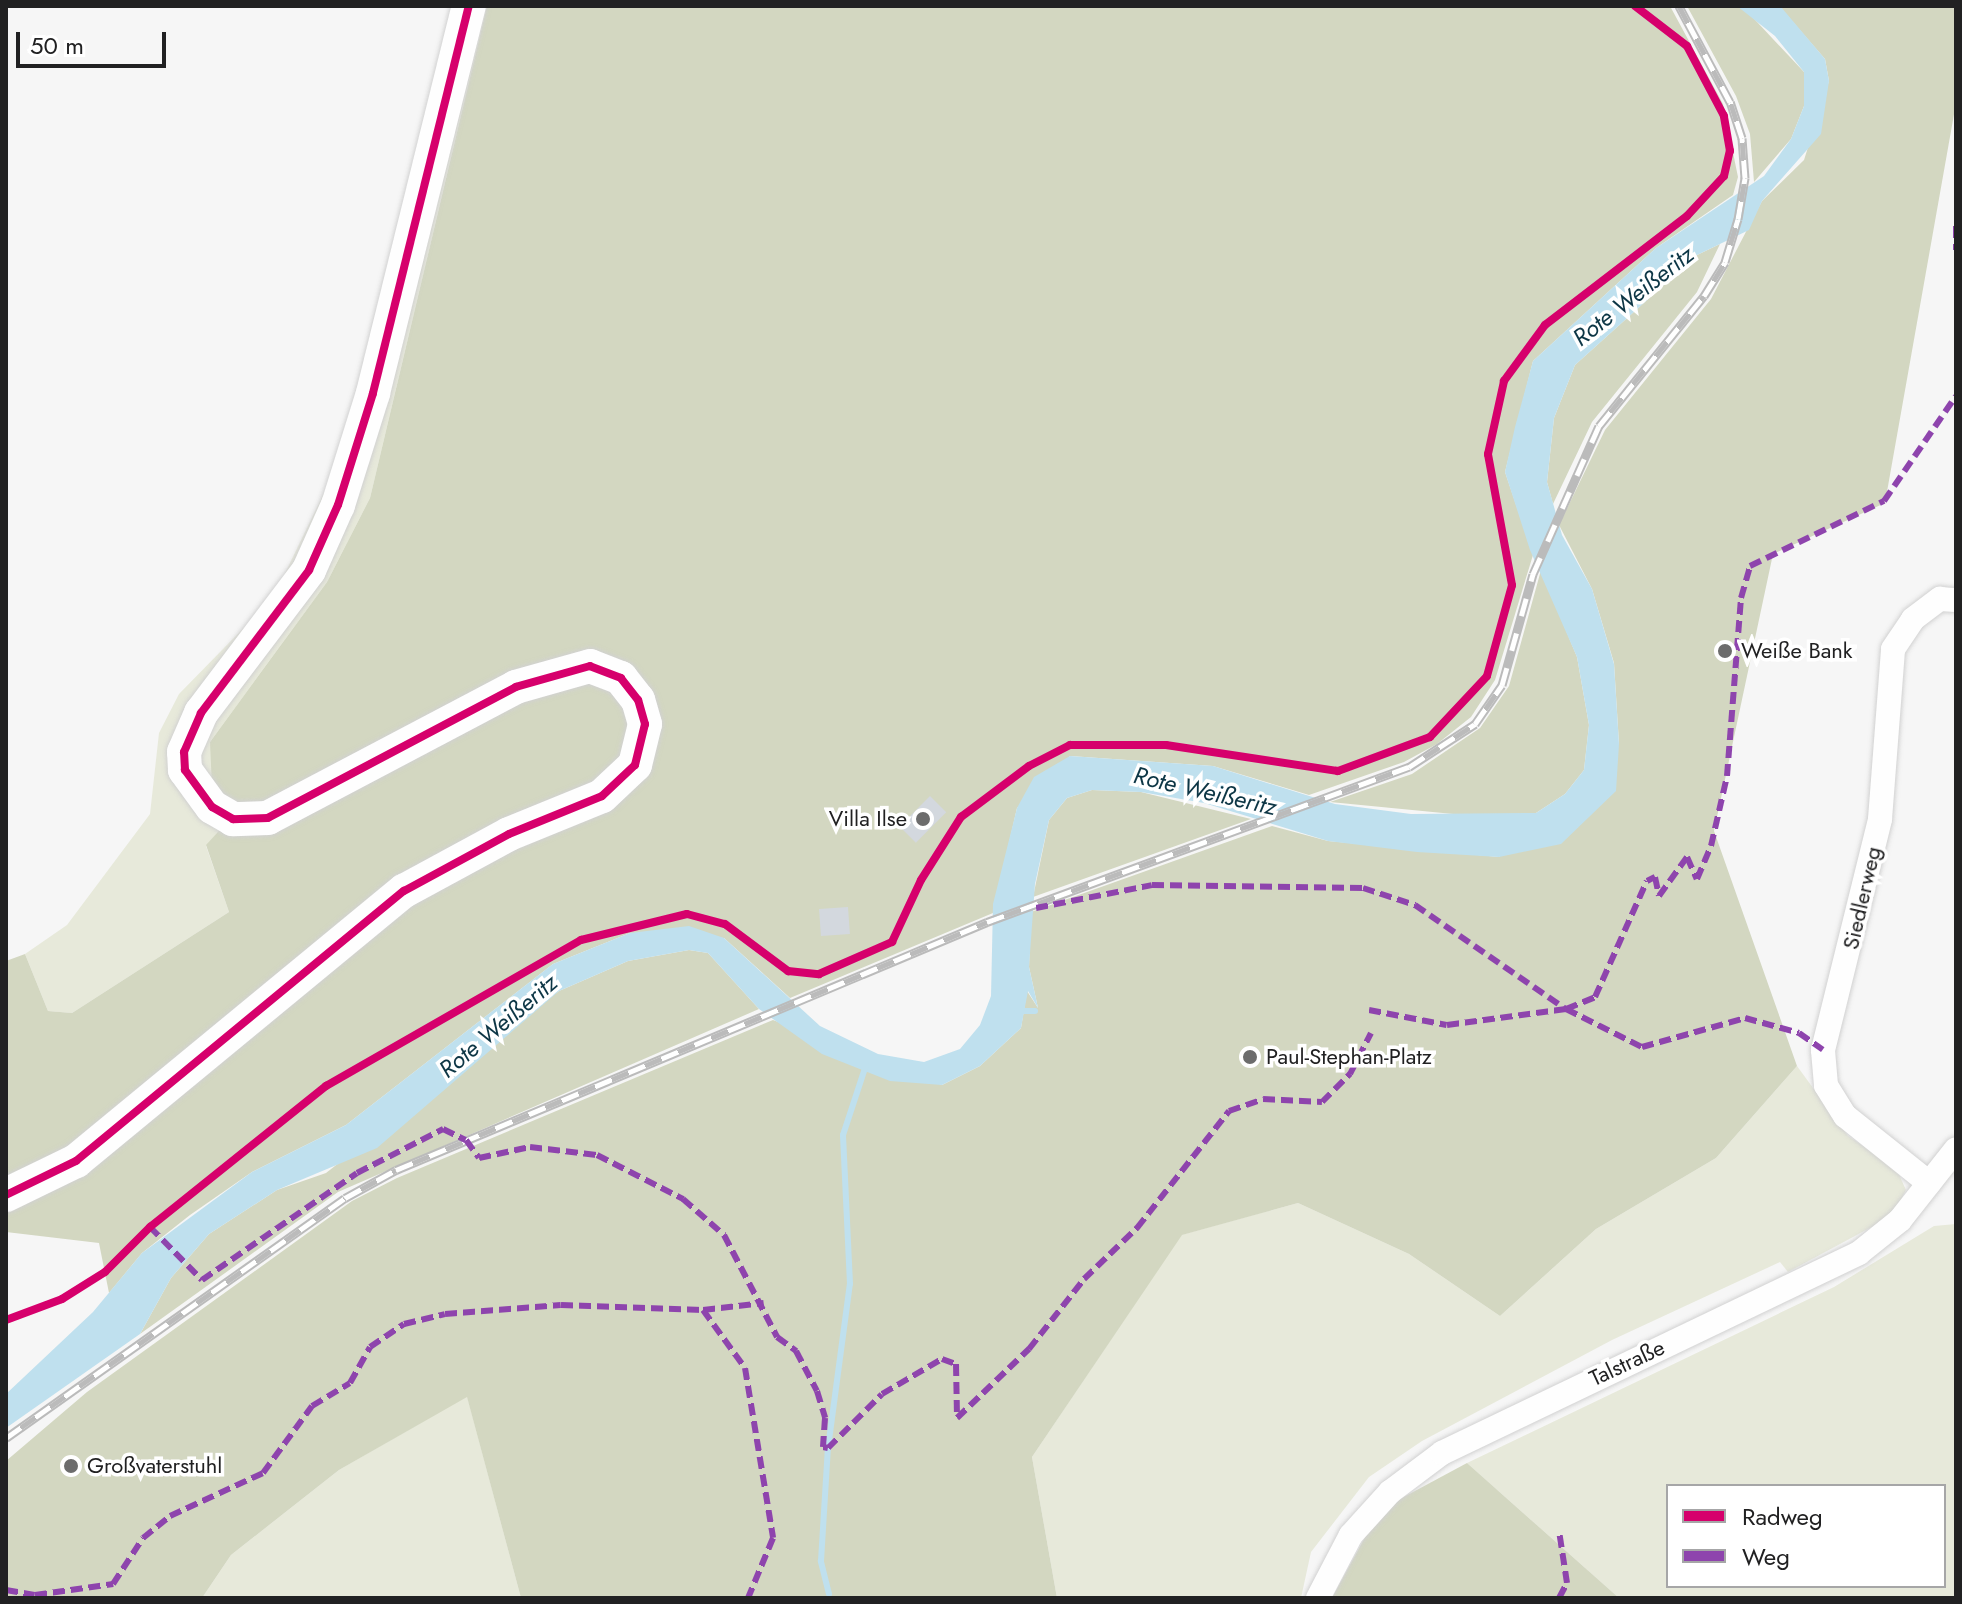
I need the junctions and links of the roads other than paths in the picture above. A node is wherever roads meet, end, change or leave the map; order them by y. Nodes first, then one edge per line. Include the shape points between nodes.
1 (469, 6) edge
2 (1956, 600) edge
3 (1956, 1149) edge
4 (1929, 1183) junction
5 (6, 1195) edge
6 (1318, 1598) edge

1 - 5 street via 373,393 338,505 309,570 201,713 184,752 185,770 212,807 233,819 268,818 516,687 590,666 621,678 638,700 645,724 635,765 602,796 509,834 404,891 76,1161
2 - 4 street, Siedlerweg via 1940,599 1913,619 1893,649 1880,819 1823,1050 1826,1085 1845,1116
3 - 4 street, Talstraße
4 - 6 street, Talstraße via 1895,1224 1859,1253 1442,1453 1390,1492 1351,1535

